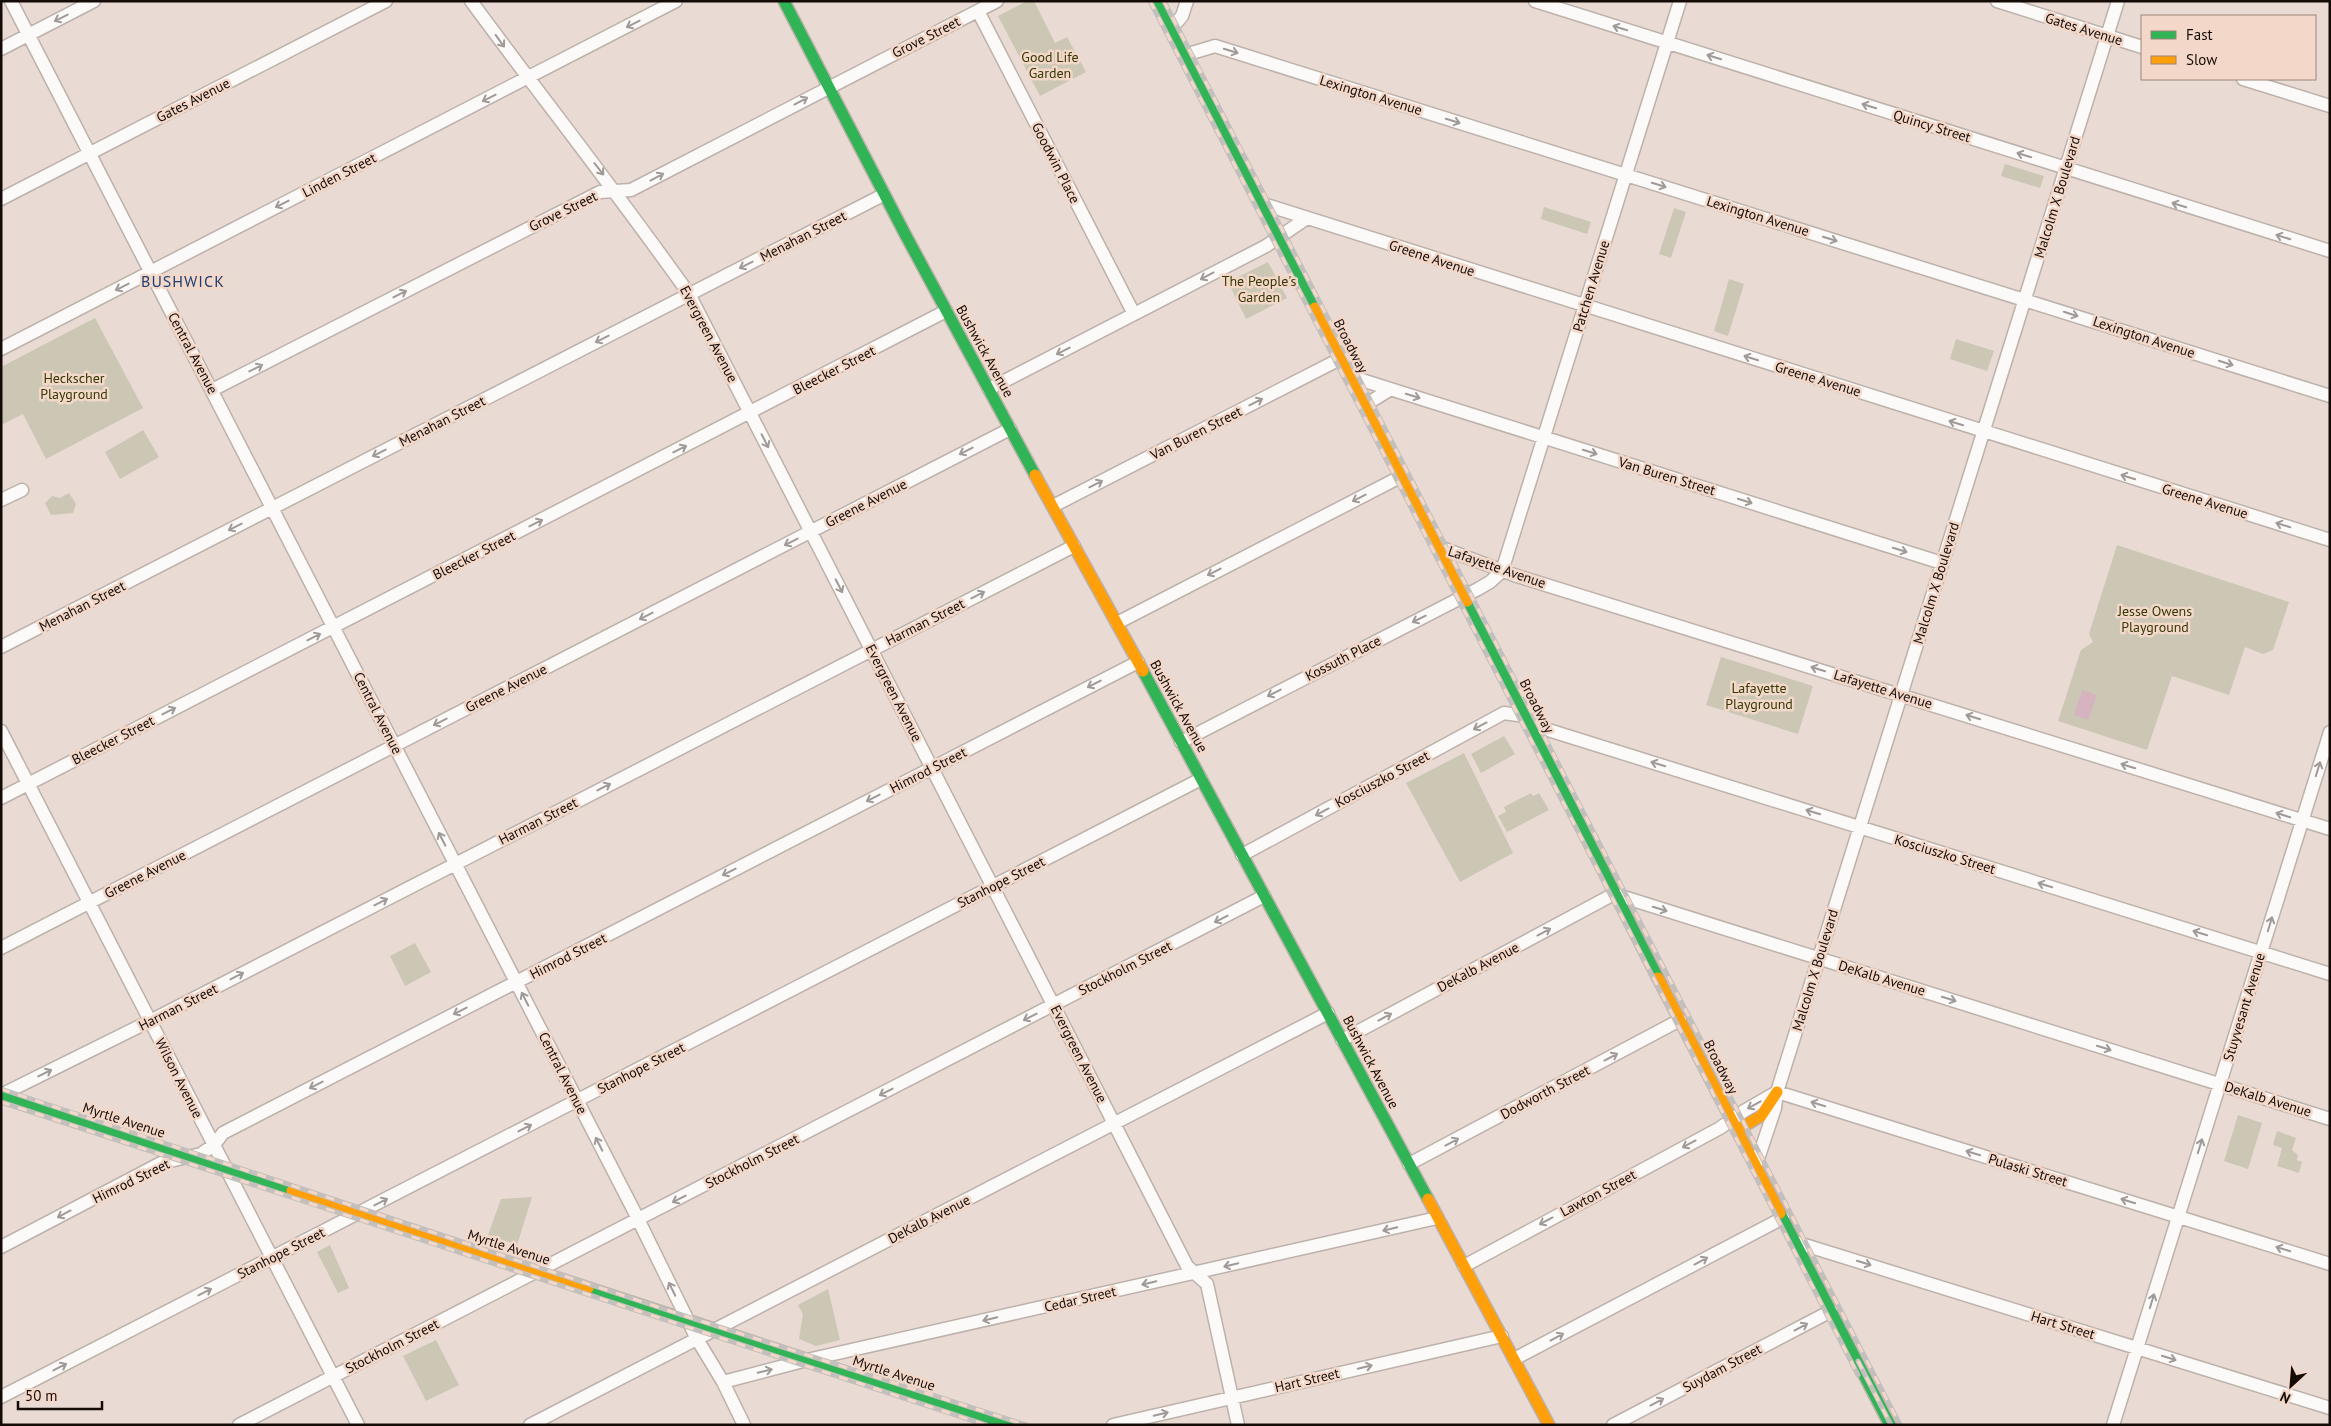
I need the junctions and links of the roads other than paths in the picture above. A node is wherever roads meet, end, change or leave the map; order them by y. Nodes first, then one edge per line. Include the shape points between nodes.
1 (11, 1) edge
2 (94, 1) edge
3 (386, 1) edge
4 (471, 1) edge
5 (676, 1) edge
6 (784, 1) edge
7 (997, 1) edge
8 (1157, 1) edge
9 (1187, 1) edge
10 (1535, 1) edge
11 (1680, 1) edge
12 (1997, 1) edge
13 (2118, 1) edge
14 (978, 11) junction
15 (1171, 29) junction
16 (29, 35) junction
17 (2108, 36) junction
18 (1667, 42) junction
19 (2141, 47) edge
20 (1, 49) edge
21 (1185, 55) junction
22 (527, 78) junction
23 (2247, 80) edge
24 (828, 87) junction
25 (2330, 106) edge
26 (90, 153) junction
27 (2066, 168) junction
28 (1626, 175) junction
29 (616, 192) junction
30 (884, 195) junction
31 (1, 199) edge
32 (1260, 203) junction
33 (1307, 218) junction
34 (1278, 238) junction
35 (2330, 251) edge
36 (150, 272) junction
37 (689, 294) junction
38 (2025, 300) junction
39 (1585, 306) junction
40 (946, 312) junction
41 (1134, 314) junction
42 (1, 349) edge
43 (1340, 359) junction
44 (1349, 376) junction
45 (989, 389) junction
46 (1391, 389) junction
47 (212, 390) junction
48 (2330, 396) edge
49 (1365, 405) junction
50 (750, 413) junction
51 (1010, 429) junction
52 (1984, 431) junction
53 (1544, 438) junction
54 (1402, 476) junction
55 (22, 490) dead end
56 (1, 500) edge
57 (1053, 506) junction
58 (272, 508) junction
59 (811, 531) junction
60 (2330, 540) edge
61 (1074, 546) junction
62 (1437, 546) junction
63 (1942, 563) junction
64 (1502, 571) junction
65 (1462, 597) junction
66 (1117, 622) junction
67 (333, 627) junction
68 (1, 647) edge
69 (872, 650) junction
70 (1138, 662) junction
71 (1901, 695) junction
72 (1527, 720) junction
73 (1, 731) edge
74 (2330, 732) edge
75 (1560, 733) junction
76 (1181, 742) junction
77 (394, 746) junction
78 (1543, 751) junction
79 (932, 767) junction
80 (1201, 779) junction
81 (28, 784) junction
82 (1, 798) edge
83 (2302, 821) junction
84 (1860, 827) junction
85 (2330, 829) edge
86 (1242, 855) junction
87 (455, 864) junction
88 (994, 886) junction
89 (1614, 894) junction
90 (1264, 896) junction
91 (89, 903) junction
92 (1, 948) edge
93 (2261, 952) junction
94 (1819, 959) junction
95 (2330, 974) edge
96 (516, 982) junction
97 (1054, 1004) junction
98 (1328, 1013) junction
99 (1680, 1020) junction
100 (150, 1021) junction
101 (1342, 1040) junction
102 (2220, 1084) junction
103 (1777, 1092) junction
104 (1, 1096) edge
105 (577, 1101) junction
106 (2330, 1119) edge
107 (1115, 1123) junction
108 (1734, 1125) junction
109 (214, 1145) junction
110 (186, 1156) junction
111 (1409, 1164) junction
112 (1756, 1166) junction
113 (227, 1170) junction
114 (360, 1213) junction
115 (2178, 1216) junction
116 (1437, 1218) junction
117 (1783, 1218) junction
118 (639, 1220) junction
119 (1795, 1242) junction
120 (1, 1246) edge
121 (272, 1258) junction
122 (2330, 1264) edge
123 (1464, 1266) junction
124 (536, 1272) junction
125 (1196, 1272) junction
126 (1831, 1311) junction
127 (688, 1322) junction
128 (714, 1330) junction
129 (1502, 1336) junction
130 (697, 1339) junction
131 (2137, 1348) junction
132 (1514, 1359) junction
133 (807, 1360) junction
134 (332, 1377) junction
135 (722, 1382) junction
136 (1, 1397) edge
137 (1232, 1398) junction
138 (2330, 1408) edge
139 (239, 1425) edge
140 (358, 1425) edge
141 (530, 1425) edge
142 (744, 1425) edge
143 (1008, 1425) edge
144 (1114, 1425) edge
145 (1238, 1425) edge
146 (1549, 1425) edge
147 (1614, 1425) edge
148 (1890, 1425) edge
149 (2113, 1425) edge

1 - 16 street, Central Avenue
2 -> 16 street
3 - 26 street, Gates Avenue
4 -> 22 street, Evergreen Avenue
5 -> 22 street, Linden Street
6 - 24 main road, Bushwick Avenue
7 - 14 street, Grove Street
8 - 15 main road, Broadway
9 - 15 street via 1182,16
18 -> 10 street, Quincy Street
11 - 18 street, Patchen Avenue
12 - 17 street, Gates Avenue
13 - 17 street, Malcolm X Boulevard
14 - 24 street, Grove Street
14 - 41 street, Goodwin Place
15 - 21 main road, Broadway
16 - 20 street
16 - 26 street, Central Avenue
17 - 19 street, Gates Avenue
17 - 27 street, Malcolm X Boulevard
27 -> 18 street, Quincy Street
18 - 28 street, Patchen Avenue
21 -> 28 street, Lexington Avenue via 1215,46
21 - 32 main road, Broadway
22 -> 29 street, Evergreen Avenue
22 -> 36 street, Linden Street
23 - 25 street
29 -> 24 street, Grove Street via 631,190
24 - 30 main road, Bushwick Avenue
26 - 31 street, Gates Avenue
26 - 36 street, Central Avenue
35 -> 27 street, Quincy Street
27 - 38 street, Malcolm X Boulevard
28 -> 38 street, Lexington Avenue
28 - 39 street, Patchen Avenue
29 - 37 street, Evergreen Avenue
47 -> 29 street, Grove Street via 600,192
30 -> 37 street, Menahan Street
30 - 40 main road, Bushwick Avenue
32 - 33 street, Greene Avenue
32 - 34 main road, Broadway
33 - 34 street
33 - 39 street, Greene Avenue
34 -> 41 street
34 - 43 main road, Broadway
36 -> 42 street, Linden Street
36 - 47 street, Central Avenue
37 - 50 street, Evergreen Avenue
37 -> 58 street, Menahan Street
38 -> 48 street, Lexington Avenue
38 - 52 street, Malcolm X Boulevard
52 -> 39 street, Greene Avenue
39 - 53 street, Patchen Avenue
40 - 45 main road, Bushwick Avenue
40 - 50 street, Bleecker Street
41 -> 45 street
43 - 44 main road, Broadway
57 -> 43 street, Van Buren Street
44 - 46 street, Van Buren Street
44 - 49 main road, Broadway
45 - 51 main road, Bushwick Avenue
46 - 49 street
46 -> 53 street, Van Buren Street
47 - 58 street, Central Avenue
49 - 54 main road, Broadway
50 -> 59 street, Evergreen Avenue
67 -> 50 street, Bleecker Street
51 - 57 main road, Bushwick Avenue
51 -> 59 street, Greene Avenue
60 -> 52 street, Greene Avenue
52 - 63 street, Malcolm X Boulevard
53 -> 63 street, Van Buren Street
53 - 64 street, Patchen Avenue
54 - 62 main road, Broadway
54 -> 66 street
55 - 56 street
57 - 61 main road, Bushwick Avenue
58 - 67 street, Central Avenue
58 -> 68 street, Menahan Street
59 -> 69 street, Evergreen Avenue
59 -> 77 street, Greene Avenue
61 - 66 main road, Bushwick Avenue
69 -> 61 street, Harman Street
62 - 64 street, Lafayette Avenue
62 - 65 main road, Broadway
63 - 71 street, Malcolm X Boulevard
64 - 65 street, Kossuth Place via 1490,582
71 -> 64 street, Lafayette Avenue
65 - 72 main road, Broadway
65 -> 76 street, Kossuth Place
66 - 70 main road, Bushwick Avenue
67 - 77 street, Central Avenue
81 -> 67 street, Bleecker Street
69 - 79 street, Evergreen Avenue
87 -> 69 street, Harman Street
70 - 76 main road, Bushwick Avenue
70 -> 79 street, Himrod Street
83 -> 71 street, Lafayette Avenue
71 - 84 street, Malcolm X Boulevard
72 - 75 street, Kosciuszko Street
72 - 78 main road, Broadway
72 -> 86 street, Kosciuszko Street via 1504,713
73 - 81 street, Wilson Avenue
83 -> 74 street, Stuyvesant Avenue
75 - 78 street
84 -> 75 street, Kosciuszko Street
76 - 80 main road, Bushwick Avenue
87 -> 77 street, Central Avenue
77 - 91 street, Greene Avenue
78 - 89 main road, Broadway
79 - 88 street, Evergreen Avenue
79 -> 96 street, Himrod Street
80 - 86 main road, Bushwick Avenue
80 - 88 street, Stanhope Street
81 - 82 street, Bleecker Street
81 - 91 street, Wilson Avenue
83 - 85 street, Lafayette Avenue
93 -> 83 street, Stuyvesant Avenue
93 -> 84 street, Kosciuszko Street
84 - 94 street, Malcolm X Boulevard
86 - 90 main road, Bushwick Avenue
87 - 96 street, Central Avenue
100 -> 87 street, Harman Street
88 - 97 street, Evergreen Avenue
88 - 105 street, Stanhope Street
89 -> 94 street, DeKalb Avenue
89 - 99 main road, Broadway
101 -> 89 street, DeKalb Avenue
90 -> 97 street, Stockholm Street
90 - 98 main road, Bushwick Avenue
91 - 92 street, Greene Avenue
91 - 100 street, Wilson Avenue
93 - 95 street, Kosciuszko Street
93 - 102 street, Stuyvesant Avenue
94 -> 102 street, DeKalb Avenue
94 - 103 street, Malcolm X Boulevard
105 -> 96 street, Central Avenue
96 -> 109 street, Himrod Street via 223,1133
97 - 107 street, Evergreen Avenue
97 -> 118 street, Stockholm Street
98 - 101 main road, Bushwick Avenue
98 - 107 street, DeKalb Avenue
99 - 108 main road, Broadway
111 -> 99 street, Dodworth Street
104 -> 100 street, Harman Street
100 - 109 street, Wilson Avenue
101 - 111 main road, Bushwick Avenue
102 - 106 street, DeKalb Avenue
115 -> 102 street, Stuyvesant Avenue
103 - 108 street
103 - 112 street, Malcolm X Boulevard
115 -> 103 street, Pulaski Street
104 - 110 main road, Myrtle Avenue
114 -> 105 street, Stanhope Street
118 -> 105 street, Central Avenue
107 - 125 street, Evergreen Avenue via 1187,1266
107 - 128 street, DeKalb Avenue
108 - 112 main road, Broadway
108 -> 123 street, Lawton Street
109 - 110 street, Himrod Street via 201,1154
109 - 113 street, Wilson Avenue
110 - 113 main road, Myrtle Avenue
110 -> 120 street, Himrod Street via 162,1163
111 - 116 main road, Bushwick Avenue
112 - 117 main road, Broadway
113 - 114 main road, Myrtle Avenue
113 - 121 street, Wilson Avenue
114 - 121 street, Stanhope Street
114 - 124 main road, Myrtle Avenue
122 -> 115 street, Pulaski Street
131 -> 115 street, Stuyvesant Avenue
116 - 123 main road, Bushwick Avenue
116 -> 125 street, Cedar Street
117 - 119 main road, Broadway
132 -> 117 street
118 - 124 street, Stockholm Street
127 -> 118 street, Central Avenue
119 - 126 main road, Broadway
119 -> 131 street, Hart Street
121 - 134 street, Wilson Avenue
136 -> 121 street, Stanhope Street
123 - 129 main road, Bushwick Avenue
124 - 127 main road, Myrtle Avenue
124 - 134 street, Stockholm Street
125 -> 133 street, Cedar Street
125 - 137 street, Evergreen Avenue via 1207,1284
147 -> 126 street, Suydam Street
126 - 148 main road, Broadway
127 - 128 main road, Myrtle Avenue
127 - 130 street, Central Avenue
128 - 130 street, DeKalb Avenue
128 - 133 main road, Myrtle Avenue
129 - 132 main road, Bushwick Avenue
137 -> 129 street, Hart Street
130 - 135 street, Central Avenue
130 - 141 street, DeKalb Avenue
131 -> 138 street, Hart Street
131 - 149 street, Stuyvesant Avenue
132 - 146 main road, Bushwick Avenue
135 -> 133 street, Cedar Street
133 - 143 main road, Myrtle Avenue
134 - 139 street, Stockholm Street
134 - 140 street, Wilson Avenue
135 - 142 street, Central Avenue
144 -> 137 street, Hart Street
137 - 145 street, Evergreen Avenue

